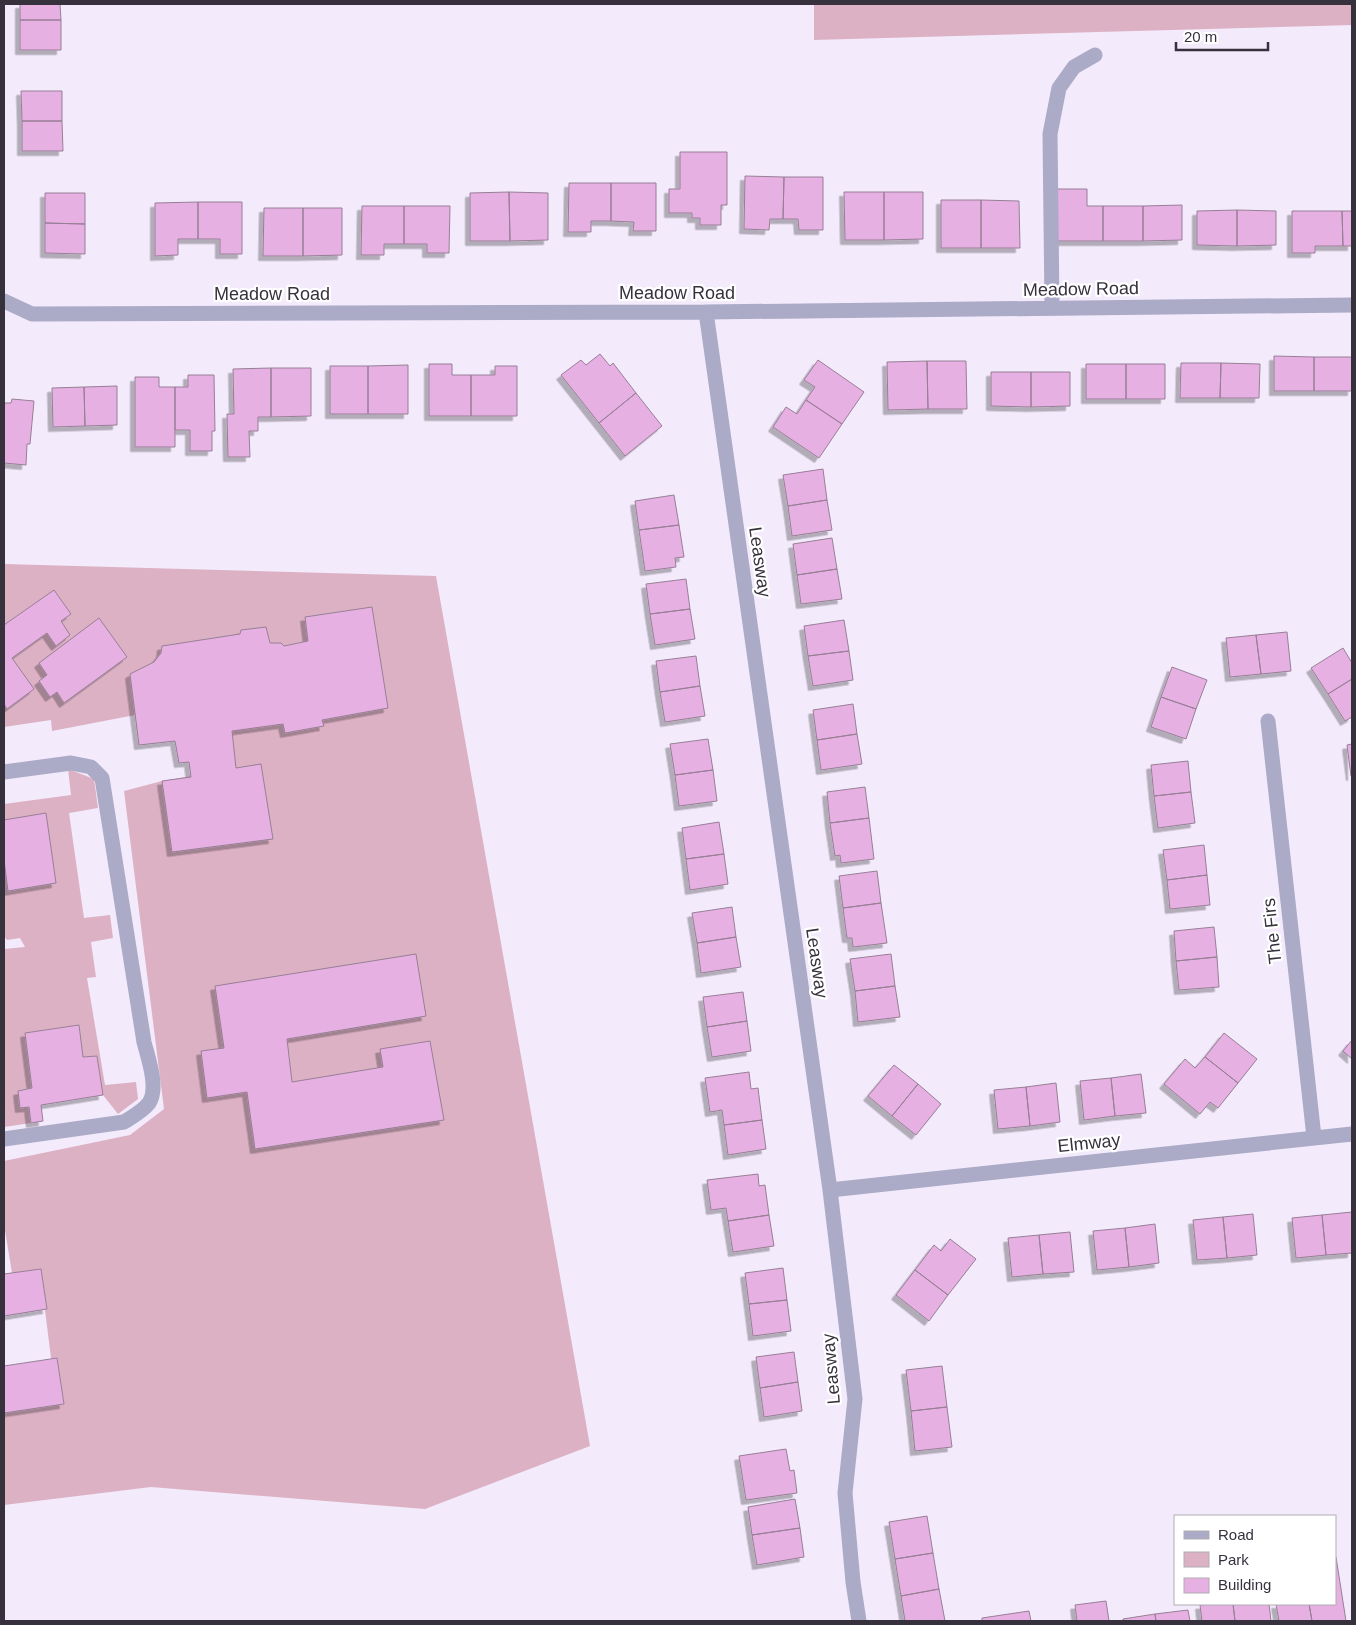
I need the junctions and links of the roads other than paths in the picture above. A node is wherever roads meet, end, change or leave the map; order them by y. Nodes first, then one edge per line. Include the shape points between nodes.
1 (1095, 55) dead end
2 (4, 301) edge
3 (1352, 305) edge
4 (1052, 308) junction
5 (706, 312) junction
6 (1268, 721) dead end
7 (4, 772) edge
8 (1352, 1134) edge
9 (1314, 1137) junction
10 (4, 1139) edge
11 (830, 1190) junction
12 (860, 1621) edge

1 - 4 street via 1074,67 1059,88 1050,134
2 - 5 street, Meadow Road via 32,314
3 - 4 street, Meadow Road
4 - 5 street, Meadow Road
5 - 11 street, Leasway
6 - 9 street, The Firs
7 - 10 street via 71,763 91,767 102,778 144,1042 154,1082 150,1102 124,1122
8 - 9 street, Elmway
9 - 11 street, Elmway
11 - 12 street, Leasway via 855,1399 846,1492 853,1582

